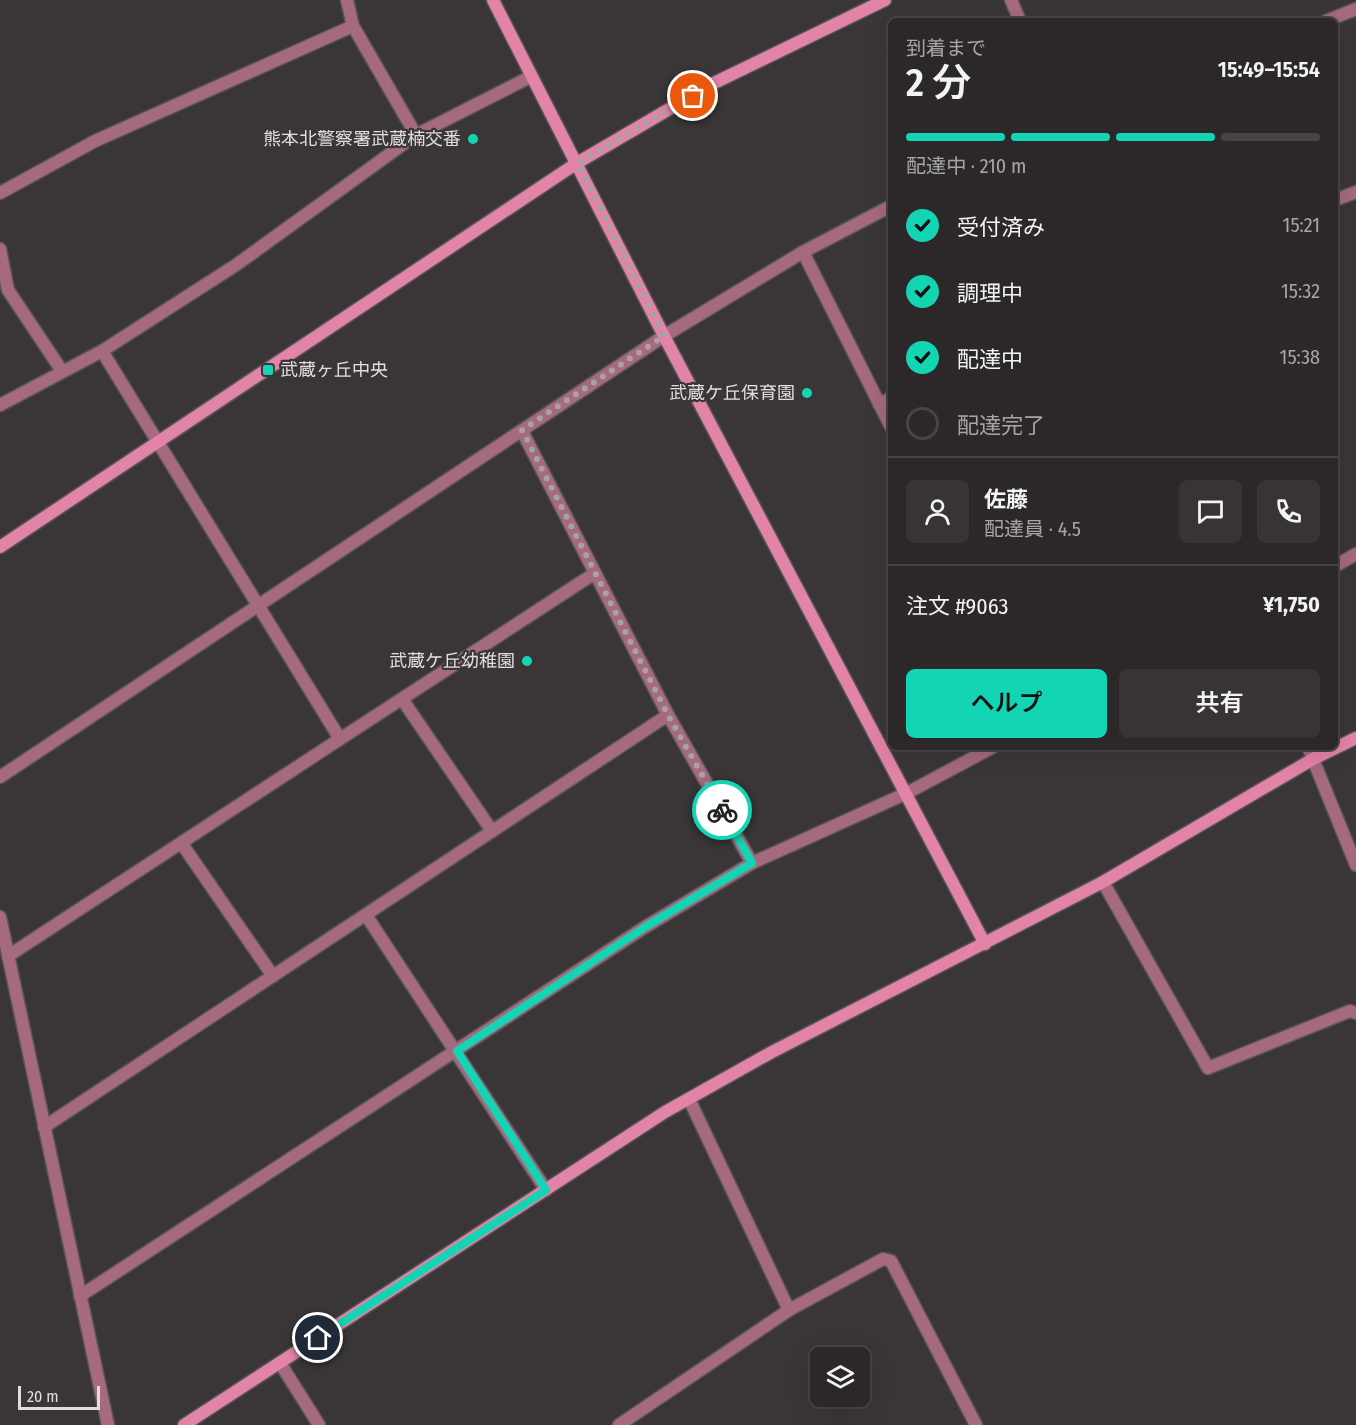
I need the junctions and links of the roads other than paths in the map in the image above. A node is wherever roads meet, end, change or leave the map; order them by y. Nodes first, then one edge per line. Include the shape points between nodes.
1 (347, 0) edge
2 (493, 0) edge
3 (885, 0) edge
4 (1011, 0) edge
5 (1356, 9) edge
6 (1019, 18) edge
7 (1334, 18) edge
8 (354, 26) junction
9 (530, 77) junction
10 (416, 135) junction
11 (578, 163) junction
12 (1356, 192) edge
13 (0, 193) edge
14 (1338, 199) edge
15 (888, 208) edge
16 (0, 249) edge
17 (803, 252) junction
18 (4, 291) edge
19 (664, 336) junction
20 (102, 351) junction
21 (62, 371) junction
22 (888, 400) edge
23 (879, 404) junction
24 (0, 405) edge
25 (888, 421) edge
26 (522, 430) junction
27 (158, 443) junction
28 (0, 547) edge
29 (1356, 554) edge
30 (1338, 564) edge
31 (595, 573) junction
32 (259, 605) junction
33 (402, 699) junction
34 (668, 715) junction
35 (1356, 738) edge
36 (340, 740) junction
37 (1338, 747) edge
38 (987, 750) edge
39 (1309, 750) edge
40 (1331, 750) edge
41 (1312, 759) junction
42 (0, 777) edge
43 (907, 793) junction
44 (492, 831) junction
45 (182, 844) junction
46 (752, 863) junction
47 (1356, 865) edge
48 (1103, 882) junction
49 (366, 915) junction
50 (0, 917) edge
51 (985, 944) junction
52 (8, 956) junction
53 (273, 976) junction
54 (1356, 1013) edge
55 (457, 1051) junction
56 (688, 1099) junction
57 (44, 1127) junction
58 (546, 1190) junction
59 (80, 1296) junction
60 (789, 1310) junction
61 (280, 1363) junction
62 (108, 1425) edge
63 (184, 1425) edge
64 (319, 1425) edge
65 (619, 1425) edge
66 (976, 1425) edge

1 - 8 street
2 - 9 street
3 - 11 street via 712,84
4 - 6 street
5 - 7 street
8 - 10 street
8 - 13 street via 95,141
9 - 10 street
9 - 11 street
10 - 20 street via 236,265
11 - 19 street
11 - 27 street
12 - 14 street
15 - 17 street
16 - 18 street
17 - 19 street
17 - 23 street
18 - 21 street
19 - 26 street
19 - 43 street
20 - 21 street
20 - 27 street
21 - 24 street
22 - 23 street
23 - 25 street
26 - 31 street
26 - 32 street
27 - 28 street
27 - 32 street
29 - 30 street
31 - 33 street
31 - 34 street
32 - 36 street
32 - 42 street
33 - 36 street
33 - 44 street
34 - 44 street
34 - 46 street
35 - 37 street
36 - 45 street
38 - 43 street
39 - 41 street
40 - 41 street
41 - 47 street
41 - 48 street
43 - 46 street
43 - 51 street
44 - 49 street
45 - 52 street
45 - 53 street
46 - 55 street via 645,927
48 - 51 street
48 - 54 street via 1208,1068 1350,1011
49 - 53 street
49 - 55 street
50 - 52 street
51 - 56 street
52 - 57 street
53 - 57 street
55 - 58 street
55 - 59 street
56 - 58 street
56 - 60 street
57 - 59 street
58 - 61 street
59 - 62 street
60 - 65 street
60 - 66 street via 883,1259 891,1261
61 - 63 street
61 - 64 street

